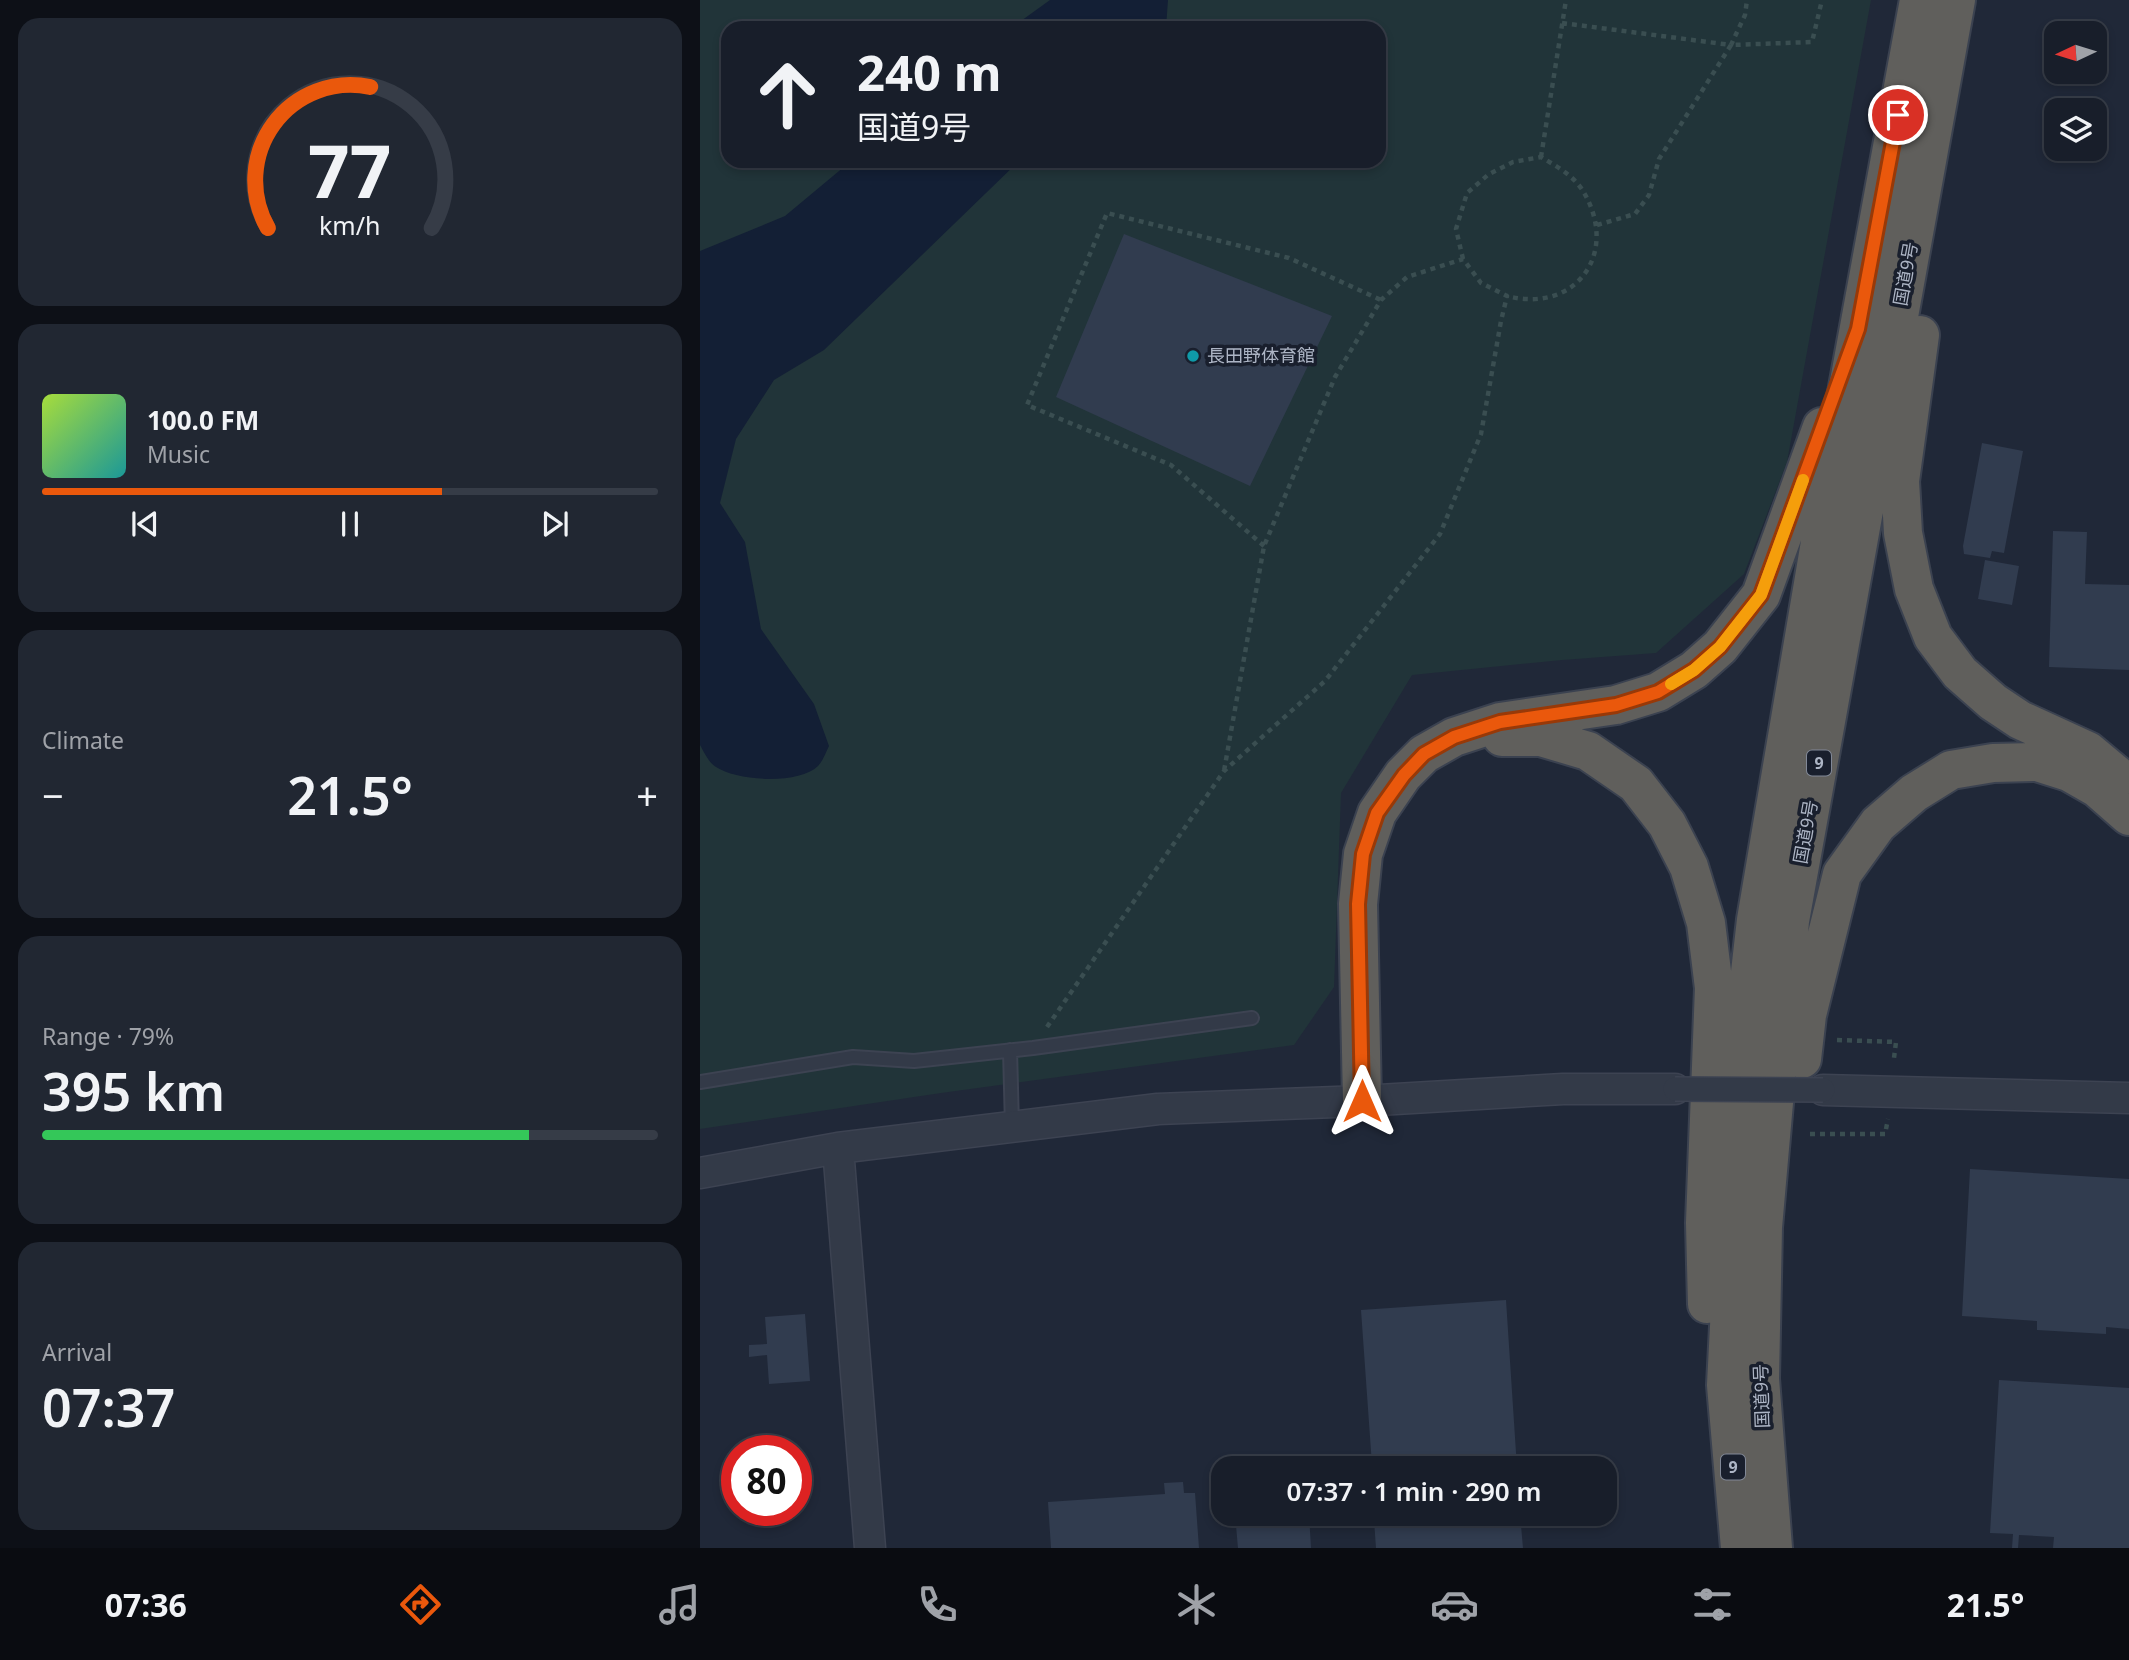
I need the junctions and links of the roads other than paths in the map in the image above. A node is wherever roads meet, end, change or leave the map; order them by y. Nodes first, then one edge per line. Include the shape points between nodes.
1 (1919, 0) edge
2 (1955, 0) edge
3 (1927, 152) junction
4 (1858, 329) junction
5 (1454, 737) junction
6 (2129, 796) edge
7 (2129, 816) edge
8 (1252, 1018) dead end
9 (1010, 1050) junction
10 (700, 1082) edge
11 (1675, 1089) joint
12 (1823, 1090) joint
13 (2129, 1098) edge
14 (1362, 1101) junction
15 (1013, 1127) junction
16 (838, 1148) junction
17 (700, 1173) edge
18 (1726, 1385) junction
19 (1761, 1543) edge
20 (870, 1548) edge

1 - 4 highway, 国道9号 / 9
2 - 3 highway, 国道9号 / 9
3 - 6 highway via 1933,246 1900,481 1903,533 1914,589 1933,637 1960,673 2020,720 2088,751 2119,776
3 - 19 highway, 国道9号 / 9 via 1790,921 1763,1227
4 - 5 highway via 1761,595 1720,647 1658,692 1616,705 1500,722
4 - 18 highway, 国道9号 / 9 via 1756,920 1745,1016
5 - 14 highway via 1424,754 1404,775 1377,813 1363,854 1358,904
5 - 18 highway via 1541,737 1588,751 1636,784 1667,824 1689,867 1706,923 1714,988 1705,1223 1707,1308
7 - 19 highway via 2097,788 2069,772 2037,762 1951,770 1914,793 1878,824 1842,874 1807,1015 1794,1119
8 - 9 lane
9 - 10 lane via 914,1060 853,1057
9 - 15 lane
11 - 12 street, bridge
11 - 14 street via 1563,1089
12 - 13 street
14 - 15 street via 1158,1109
15 - 16 street
16 - 17 street
16 - 20 street
18 - 19 highway, 国道9号 / 9

